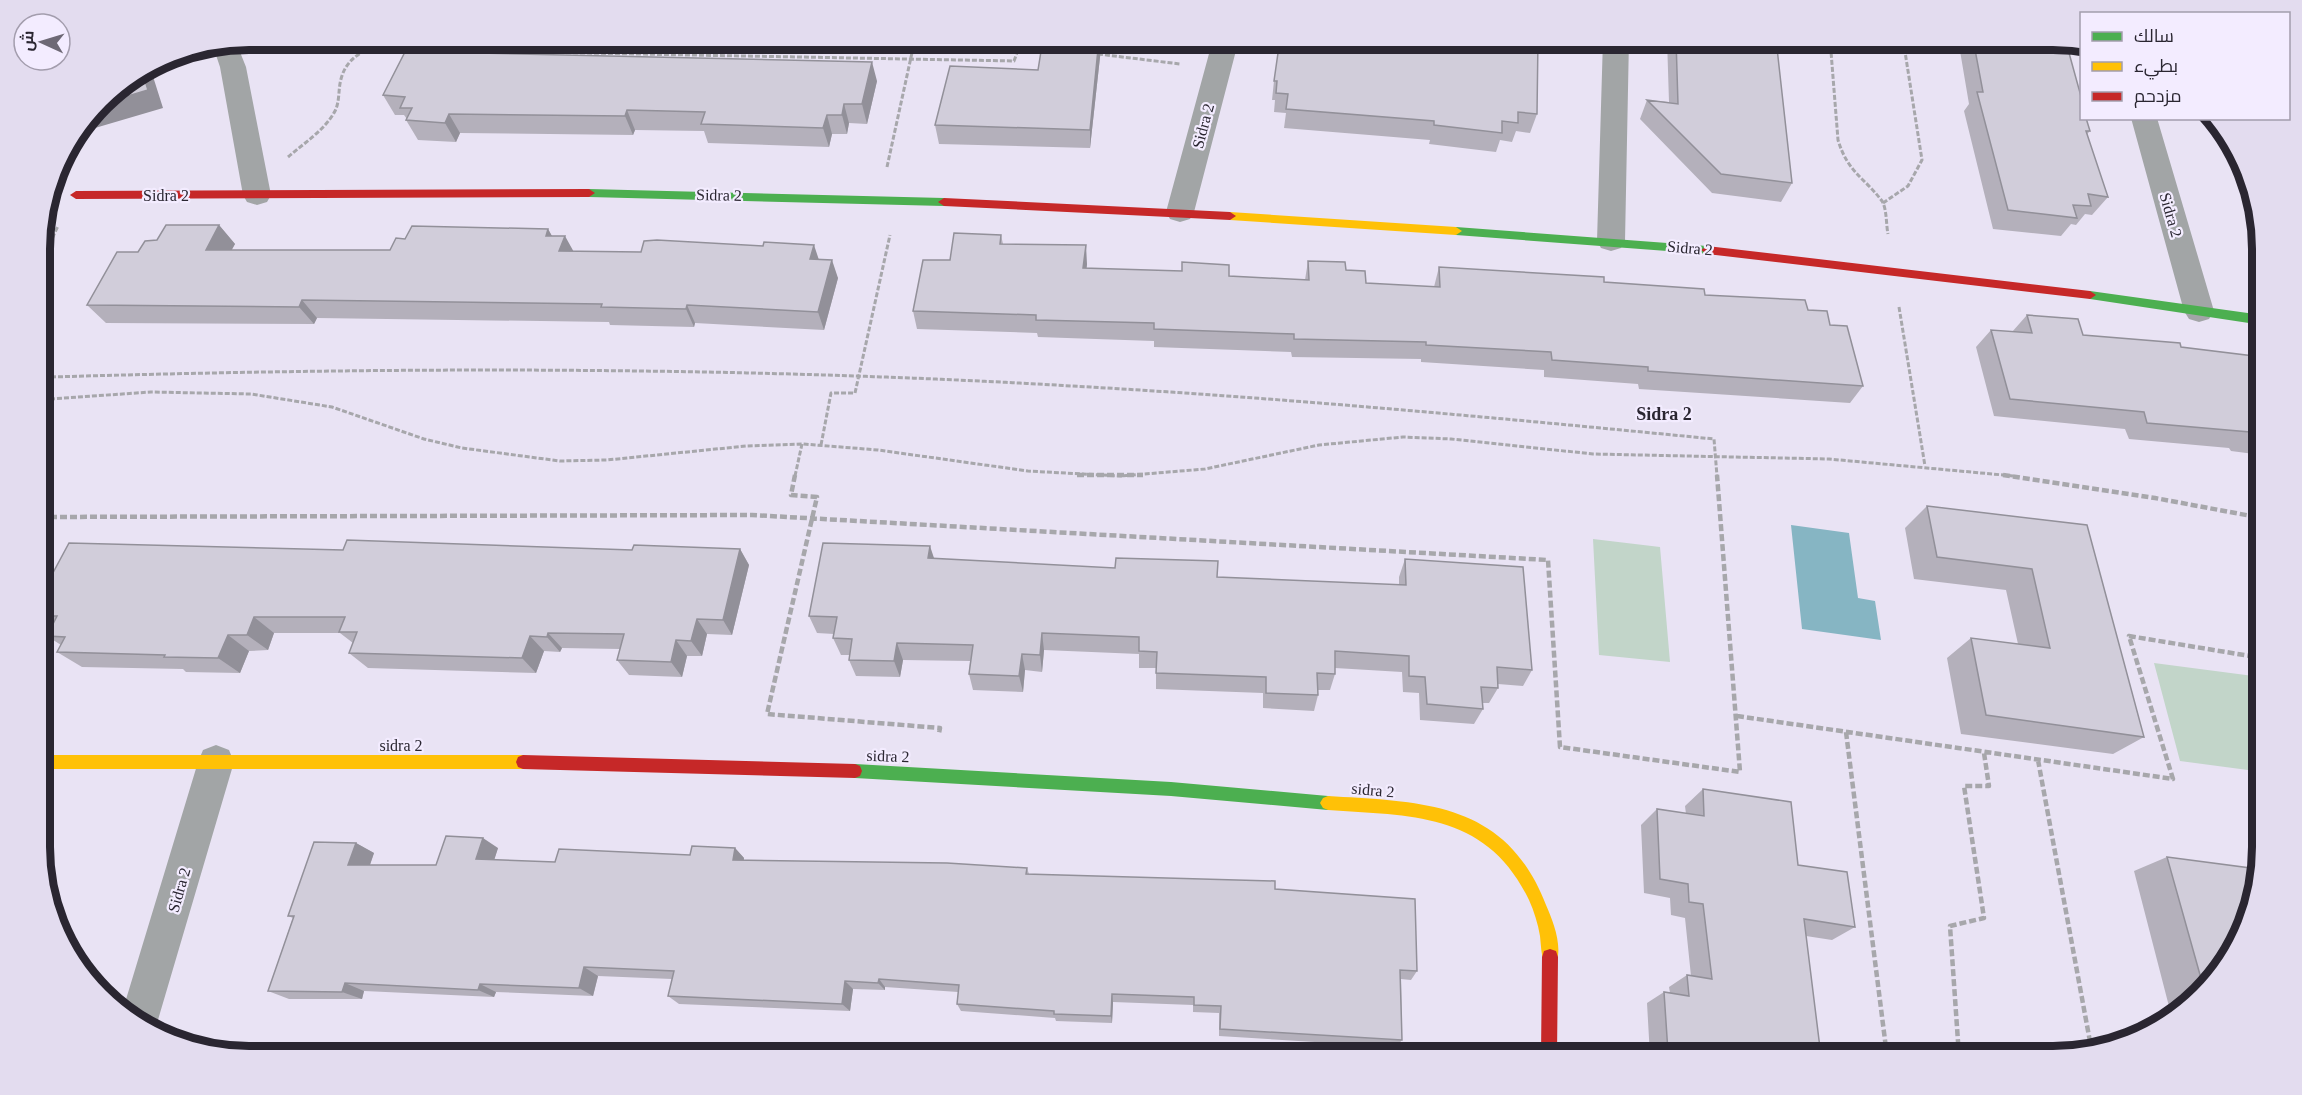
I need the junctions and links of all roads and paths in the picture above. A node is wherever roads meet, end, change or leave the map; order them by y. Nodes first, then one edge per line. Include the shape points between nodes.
1 (367, 50) edge
2 (464, 50) edge
3 (686, 50) edge
4 (913, 50) edge
5 (1018, 50) edge
6 (1223, 50) edge
7 (1616, 50) edge
8 (1906, 50) edge
9 (227, 51) edge
10 (685, 53) junction
11 (1090, 53) edge
12 (912, 58) junction
13 (1218, 69) junction
14 (2145, 120) edge
15 (256, 192) junction
16 (76, 195) joint
17 (898, 200) junction
18 (1883, 203) dead end
19 (1180, 212) junction
20 (50, 239) edge
21 (1611, 241) junction
22 (2199, 311) junction
23 (2252, 319) edge
24 (50, 360) edge
25 (51, 377) junction
26 (859, 378) junction
27 (50, 399) joint
28 (802, 444) junction
29 (820, 445) junction
30 (1716, 456) junction
31 (2252, 516) edge
32 (50, 517) edge
33 (812, 518) junction
34 (2252, 656) edge
35 (1737, 716) junction
36 (1846, 732) junction
37 (1984, 753) junction
38 (2038, 760) junction
39 (50, 762) edge
40 (216, 762) junction
41 (931, 774) junction
42 (141, 1014) edge
43 (2090, 1042) edge
44 (1550, 1045) edge
45 (1886, 1045) edge
46 (1958, 1045) edge

1 - 15 path via 355,56 342,75 336,109 330,118
2 - 10 path
3 - 10 path
4 - 12 path
5 - 12 path via 1014,61
6 - 13 street, Sidra 2
7 - 21 street
8 - 18 path via 1922,160 1910,185
9 - 15 street
10 - 12 path
11 - 13 path
12 - 17 path via 886,172 904,173
13 - 19 street, Sidra 2
14 - 22 street, Sidra 2
15 - 16 street, Sidra 2
15 - 17 street, Sidra 2
16 - 20 path
17 - 19 street, Sidra 2
17 - 26 path
19 - 21 street, Sidra 2
21 - 22 street, Sidra 2 via 1894,270
22 - 23 street, Sidra 2
24 - 25 path
25 - 26 path via 501,369
25 - 27 path
26 - 29 path via 855,393 831,393
26 - 30 path via 1036,384 1373,407 1714,439
27 - 28 path via 148,390 266,394 321,404 468,450 522,458 636,459 692,449
28 - 29 path
28 - 33 path via 791,495 817,497
29 - 30 path via 1039,473 1106,476 1174,473 1240,464 1294,449 1349,440 1405,437 1462,439 1584,454
30 - 31 path via 1824,458 1925,466 2109,491
30 - 35 path
32 - 33 path
33 - 35 path via 1548,560 1560,747 1740,772
33 - 41 path via 767,714 940,728
34 - 38 path via 2129,636 2173,779
35 - 36 path
36 - 37 path
36 - 45 path
37 - 38 path
37 - 46 path via 1989,786 1964,786 1984,918 1950,926
38 - 43 path
39 - 40 street, sidra 2
40 - 41 street, sidra 2 via 539,762
40 - 42 street, Sidra 2
41 - 44 street, sidra 2 via 1413,810 1464,822 1508,853 1539,900 1550,953

